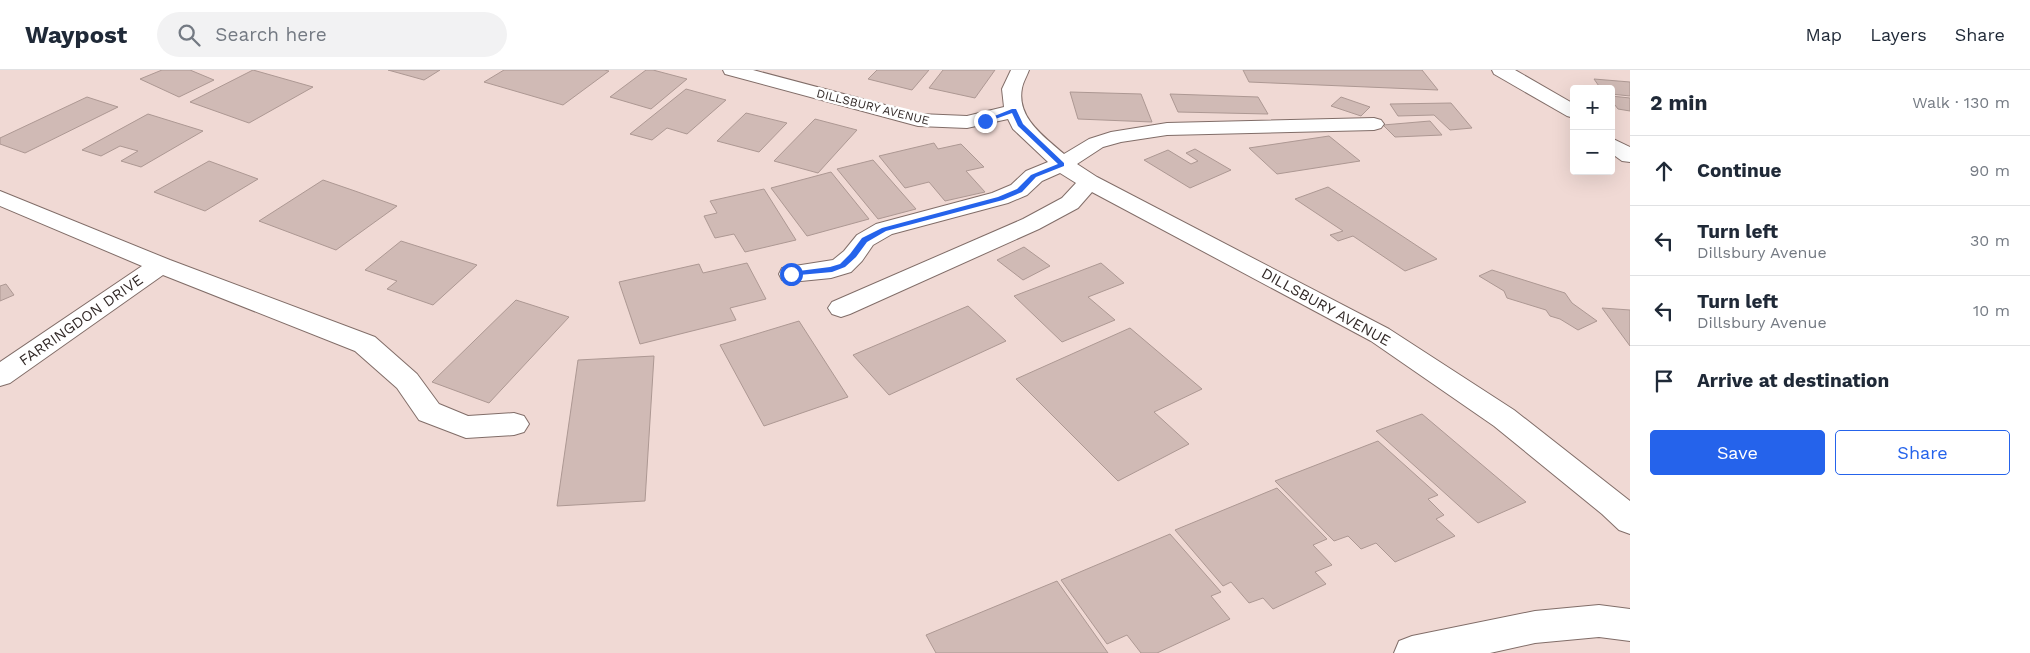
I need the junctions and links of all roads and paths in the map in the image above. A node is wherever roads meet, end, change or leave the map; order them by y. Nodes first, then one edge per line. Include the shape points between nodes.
1 (732, 70) edge
2 (1020, 70) edge
3 (1501, 70) edge
4 (1014, 110) junction
5 (1570, 110) edge
6 (1374, 124) dead end
7 (1615, 147) edge
8 (1630, 156) edge
9 (1062, 164) junction
10 (1089, 182) junction
11 (0, 198) edge
12 (161, 265) junction
13 (791, 274) dead end
14 (841, 308) dead end
15 (0, 376) edge
16 (514, 424) dead end
17 (1630, 521) edge
18 (1630, 625) edge
19 (1412, 653) edge

1 - 4 street, DILLSBURY AVENUE via 918,120 948,124 985,121
2 - 4 street, DILLSBURY AVENUE via 1012,89
3 - 5 street
4 - 9 street, DILLSBURY AVENUE via 1020,125
6 - 9 street via 1157,131 1118,136 1096,143
7 - 8 street
9 - 10 street, DILLSBURY AVENUE
9 - 13 street via 1034,176 1019,190 1000,198 884,229 865,240 842,266
10 - 14 street via 1070,204 1031,224
10 - 17 street, DILLSBURY AVENUE via 1380,335 1504,418
11 - 12 street
12 - 15 street, FARRINGDON DRIVE
12 - 16 street via 365,344 407,381 429,412 466,427
18 - 19 street via 1598,620 1535,627

